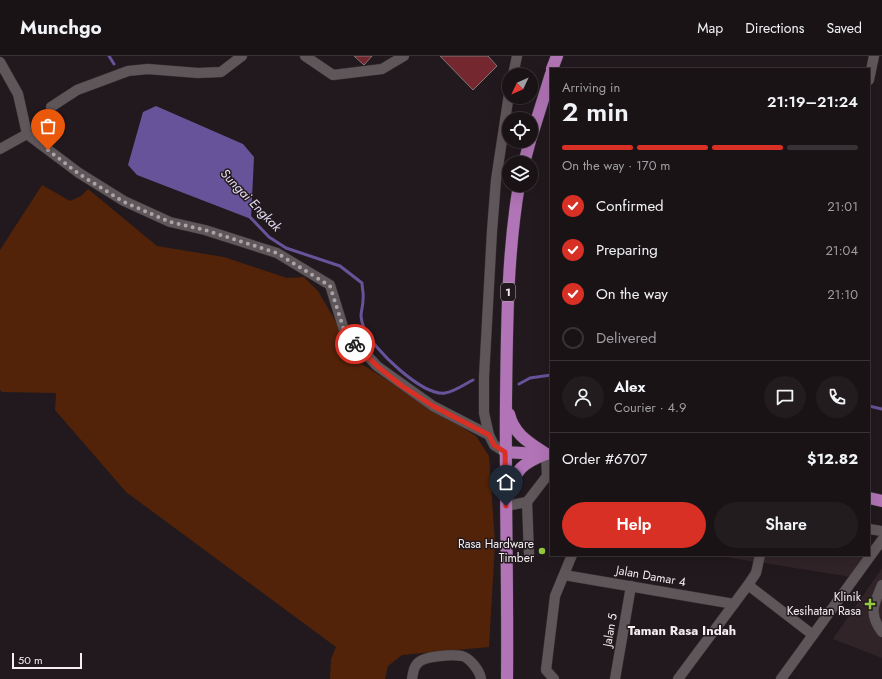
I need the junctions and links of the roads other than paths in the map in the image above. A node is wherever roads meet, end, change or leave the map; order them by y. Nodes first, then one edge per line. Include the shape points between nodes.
1 (242, 56) edge
2 (305, 56) edge
3 (404, 56) edge
4 (517, 56) edge
5 (557, 56) edge
6 (874, 56) edge
7 (0, 62) edge
8 (514, 68) edge
9 (552, 68) edge
10 (870, 75) edge
11 (550, 81) edge
12 (547, 103) edge
13 (507, 104) edge
14 (51, 107) dead end
15 (538, 123) edge
16 (27, 134) junction
17 (0, 149) edge
18 (519, 192) edge
19 (506, 400) junction
20 (489, 435) junction
21 (505, 452) junction
22 (549, 454) edge
23 (870, 498) edge
24 (882, 501) edge
25 (527, 502) junction
26 (506, 506) junction
27 (870, 529) edge
28 (882, 531) edge
29 (882, 540) edge
30 (879, 551) edge
31 (529, 554) dead end
32 (572, 556) edge
33 (760, 556) edge
34 (564, 575) junction
35 (748, 585) junction
36 (882, 585) edge
37 (631, 586) junction
38 (734, 604) junction
39 (882, 632) edge
40 (813, 635) junction
41 (412, 679) edge
42 (481, 679) edge
43 (507, 679) edge
44 (554, 679) edge
45 (615, 679) edge
46 (678, 679) edge
47 (780, 679) edge

1 - 14 street via 220,72 148,69 128,71 77,90
2 - 3 street via 333,76 382,69
4 - 8 street
5 - 9 main road
6 - 10 street
7 - 16 street via 18,94
11 - 12 main road
12 - 15 main road
13 - 20 street via 496,180 492,231 484,377 484,413
16 - 17 street
16 - 20 street via 79,174 124,202 170,222 205,230 277,253 330,286 344,330 377,366 433,406
18 - 19 main road, 1 via 508,284
19 - 21 main road, 1
19 - 22 main road via 514,428 526,441
20 - 21 street via 494,445
21 - 22 main road
21 - 26 main road, 1
22 - 25 street via 547,476
22 - 26 main road via 523,465 511,486
23 - 24 main road
25 - 26 street
25 - 31 street
26 - 43 main road, 1
27 - 28 street
29 - 30 street
30 - 40 street
32 - 34 street
33 - 35 street via 756,573
34 - 37 street, Jalan Damar 4
34 - 44 street via 554,596 546,670
35 - 38 street
35 - 40 street
36 - 39 street via 873,610 874,619
37 - 38 street, Jalan Damar 4
37 - 45 street, Jalan 5
38 - 46 street
40 - 47 street
41 - 42 street via 414,668 422,660 456,655 470,661 481,675

